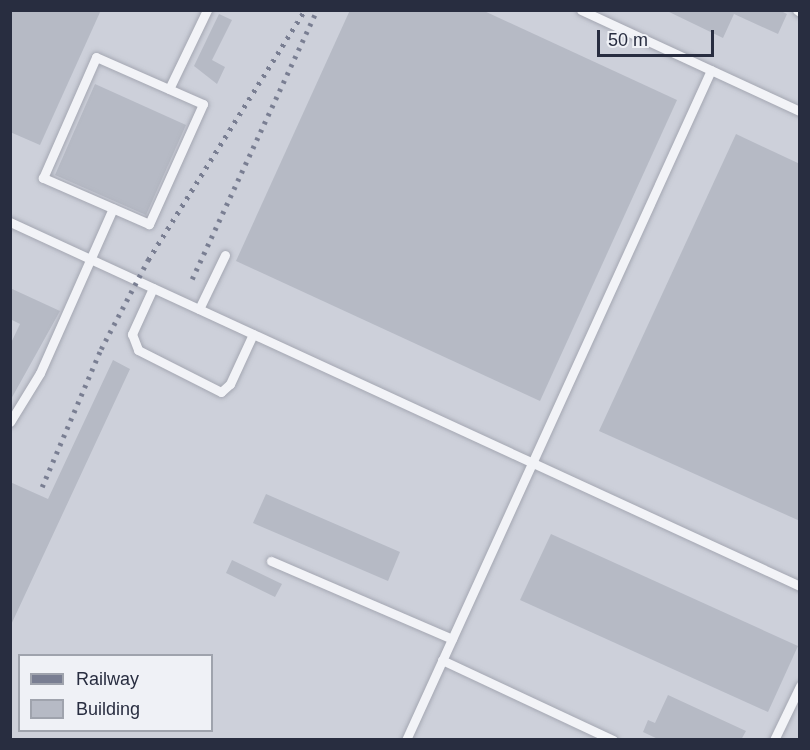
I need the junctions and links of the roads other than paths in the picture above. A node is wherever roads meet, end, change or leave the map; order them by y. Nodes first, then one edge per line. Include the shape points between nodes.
1 (207, 10) edge
2 (581, 10) edge
3 (609, 10) edge
4 (604, 21) junction
5 (711, 70) junction
6 (169, 89) junction
7 (800, 111) edge
8 (114, 208) junction
9 (10, 222) edge
10 (225, 255) dead end
11 (91, 259) junction
12 (153, 288) junction
13 (199, 309) junction
14 (253, 334) junction
15 (10, 422) edge
16 (532, 462) junction
17 (271, 561) dead end
18 (800, 586) edge
19 (452, 639) junction
20 (442, 660) junction
21 (800, 686) edge
22 (406, 740) edge
23 (613, 740) edge
24 (774, 740) edge

1 - 6 lane
2 - 4 lane
3 - 4 lane
4 - 5 lane
5 - 7 lane
5 - 16 lane
6 - 8 lane via 203,104 149,224
6 - 8 lane via 96,57 43,178
8 - 11 lane
9 - 11 lane
10 - 13 lane
11 - 12 lane
11 - 15 lane via 40,374
12 - 13 lane
12 - 14 lane via 133,342 146,357 212,387 228,388
13 - 14 lane
14 - 16 lane
16 - 18 lane
16 - 19 lane
17 - 19 lane
19 - 20 lane
20 - 22 lane
20 - 23 lane
21 - 24 lane

